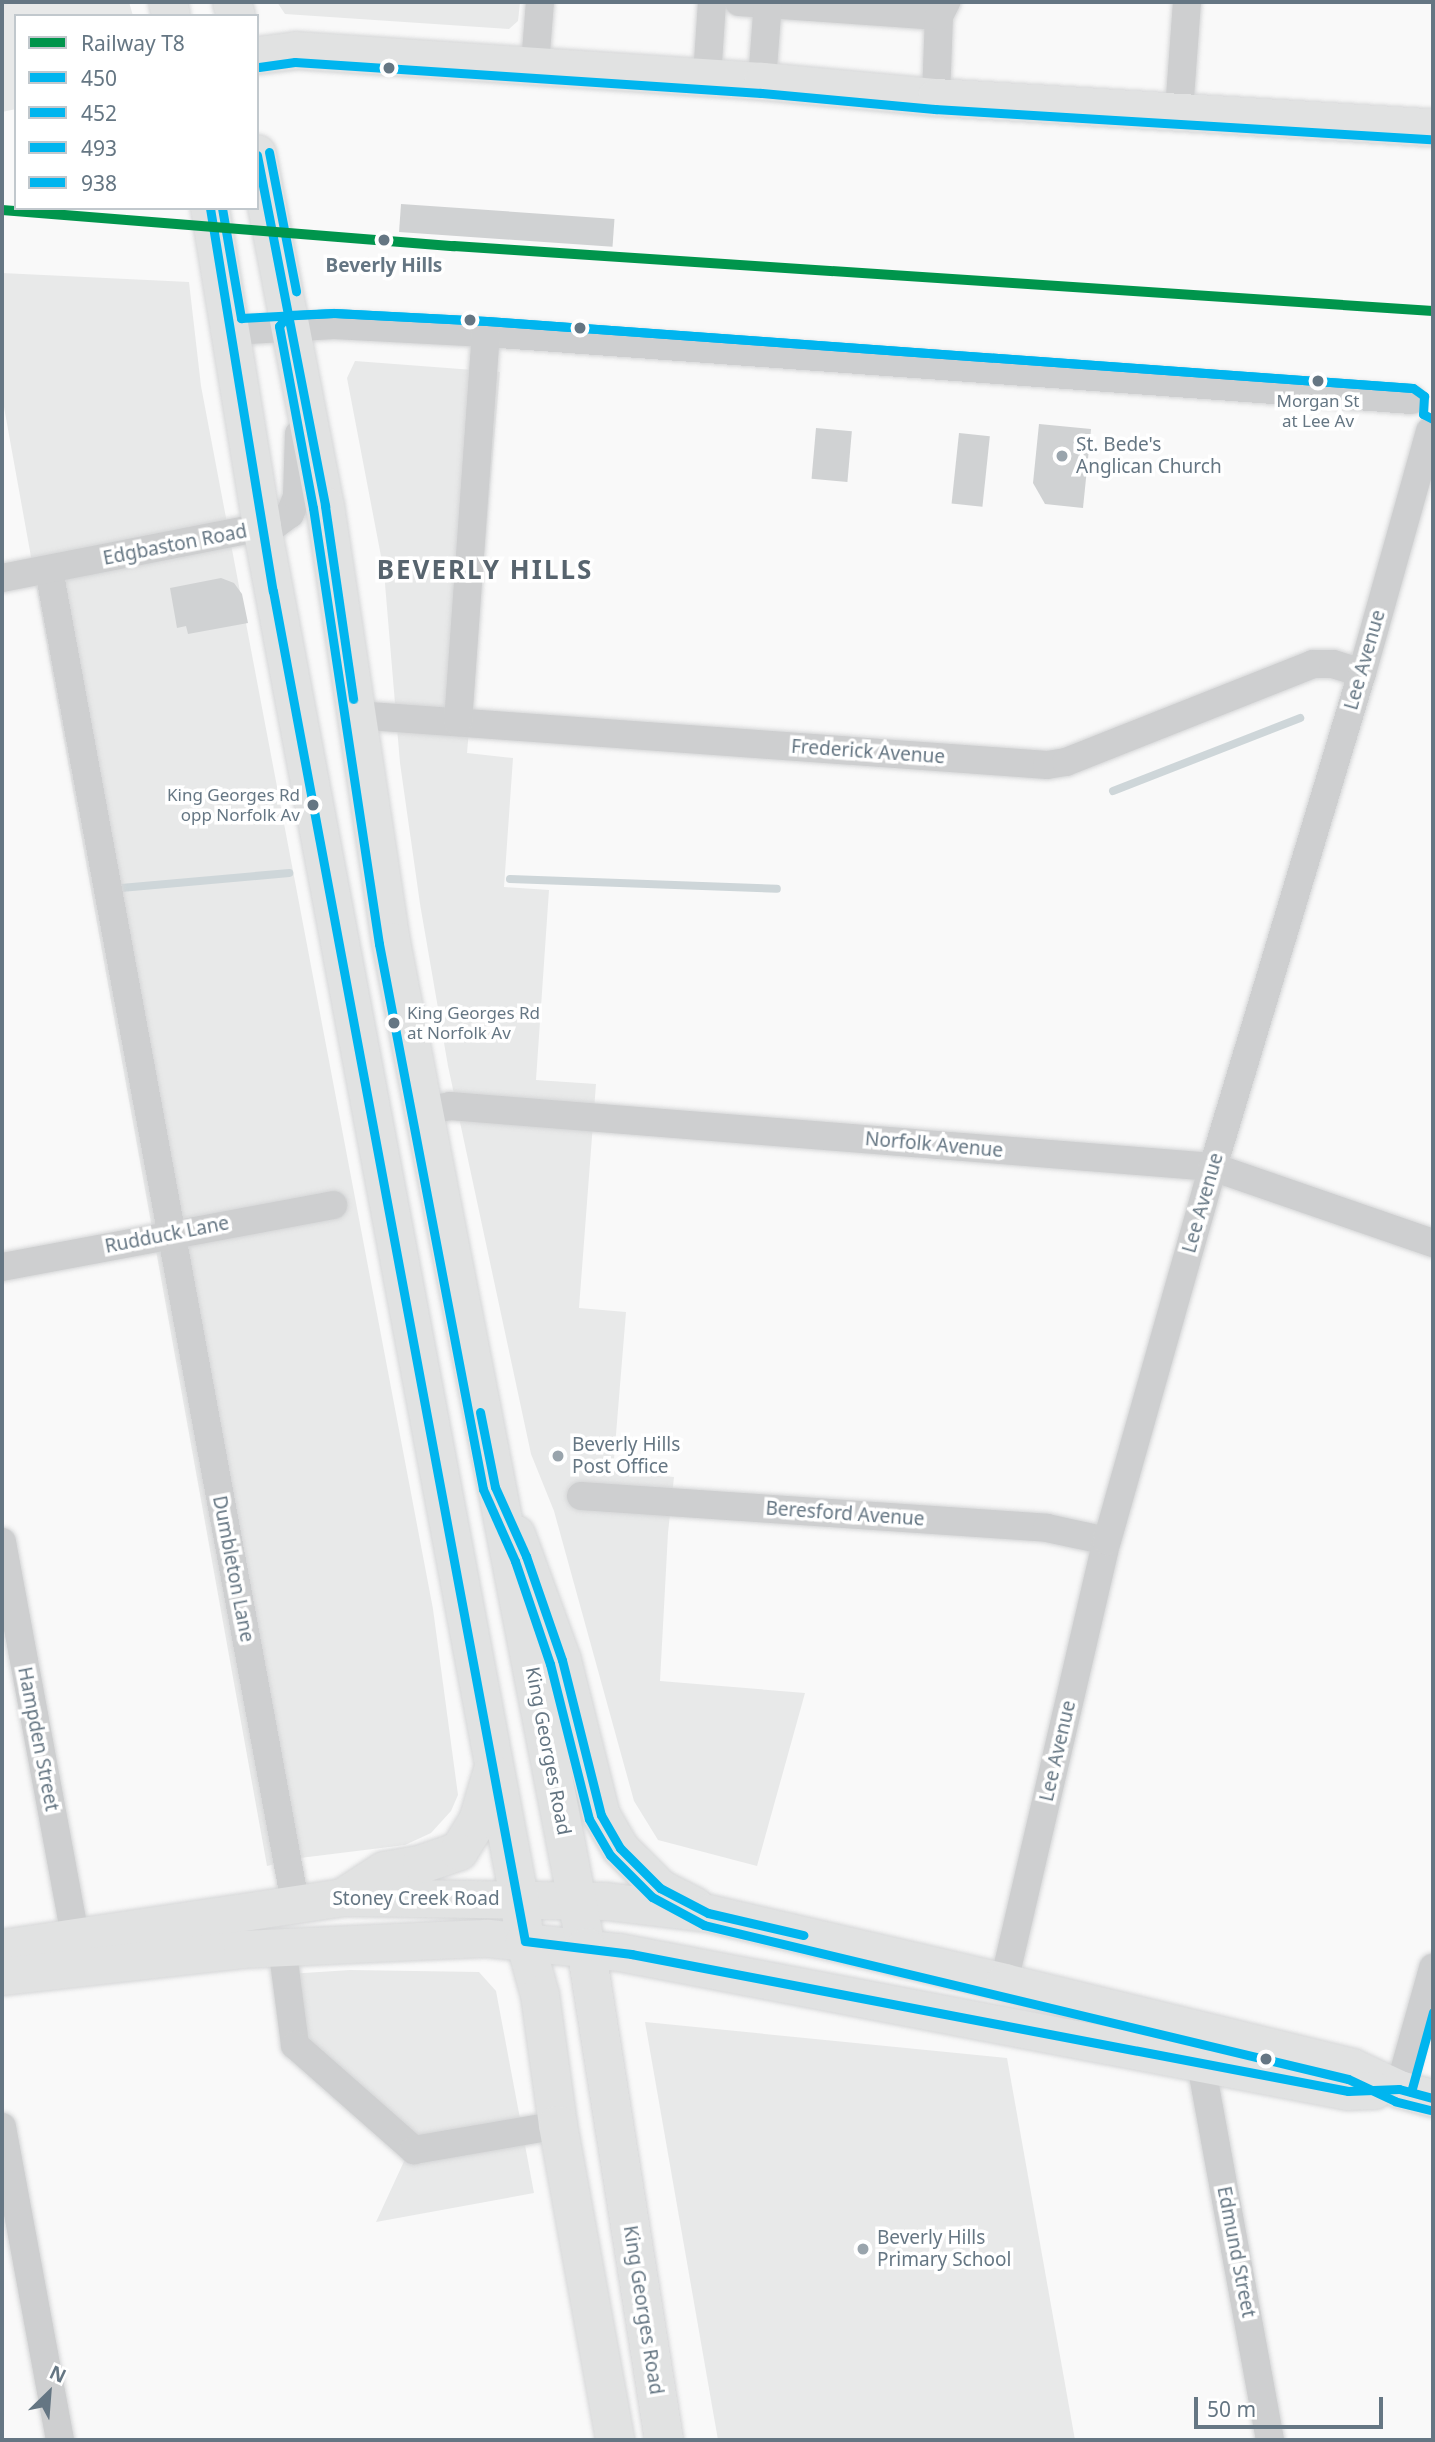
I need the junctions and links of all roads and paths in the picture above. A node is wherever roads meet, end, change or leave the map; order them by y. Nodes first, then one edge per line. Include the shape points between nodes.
1 (540, 2) edge
2 (712, 2) edge
3 (739, 2) edge
4 (1187, 2) edge
5 (767, 3) edge
6 (943, 9) edge
7 (259, 55) edge
8 (535, 65) junction
9 (707, 77) junction
10 (762, 81) junction
11 (936, 97) junction
12 (1179, 111) junction
13 (1433, 127) edge
14 (259, 165) edge
15 (210, 210) edge
16 (291, 327) junction
17 (231, 331) junction
18 (486, 332) junction
19 (299, 375) junction
20 (1422, 393) edge
21 (1432, 431) edge
22 (262, 527) junction
23 (49, 570) junction
24 (2, 578) edge
25 (1362, 673) junction
26 (355, 715) junction
27 (458, 722) junction
28 (423, 1111) junction
29 (1213, 1167) junction
30 (333, 1205) dead end
31 (170, 1234) junction
32 (1433, 1243) edge
33 (2, 1266) edge
34 (495, 1487) junction
35 (581, 1496) dead end
36 (1107, 1541) junction
37 (2, 1542) edge
38 (494, 1768) junction
39 (344, 1896) junction
40 (519, 1898) junction
41 (576, 1899) junction
42 (295, 1903) junction
43 (708, 1913) junction
44 (75, 1936) junction
45 (525, 1941) junction
46 (282, 1946) junction
47 (586, 1947) junction
48 (2, 1948) edge
49 (1433, 1968) edge
50 (2, 1976) edge
51 (1004, 1982) junction
52 (1201, 2064) junction
53 (1399, 2089) junction
54 (1433, 2098) edge
55 (558, 2125) junction
56 (2, 2127) edge
57 (60, 2440) edge
58 (615, 2440) edge
59 (664, 2440) edge
60 (1270, 2440) edge

1 - 8 street
2 - 9 street
3 - 5 street
4 - 12 street
5 - 6 street
5 - 10 street
6 - 11 street
7 - 8 main road via 295,50
8 - 9 main road
9 - 10 main road
10 - 11 main road
11 - 12 main road
12 - 13 main road
14 - 16 highway, King Georges Road
15 - 17 highway
16 - 17 street
16 - 18 street
16 - 19 highway, King Georges Road
17 - 22 highway
18 - 20 street
18 - 27 street
19 - 22 street, Edgbaston Road via 297,497 284,519
19 - 26 highway, King Georges Road via 326,506
20 - 21 street via 1410,415 1413,422
21 - 25 street, Lee Avenue
22 - 23 street, Edgbaston Road
22 - 38 highway
23 - 24 street, Edgbaston Road
23 - 31 street, Dumbleton Lane
25 - 27 street, Frederick Avenue via 1313,664 1066,762 1047,765
25 - 29 street, Lee Avenue
26 - 27 street, Frederick Avenue
26 - 28 highway, King Georges Road
28 - 29 street, Norfolk Avenue via 450,1106
28 - 34 highway, King Georges Road
29 - 32 street, Norfolk Avenue
29 - 36 street, Lee Avenue
30 - 31 street, Rudduck Lane
31 - 33 street, Rudduck Lane
31 - 42 street, Dumbleton Lane
34 - 41 highway, King Georges Road
34 - 43 main road via 526,1556 562,1660 601,1815 620,1848 660,1888
35 - 36 street, Beresford Avenue via 1047,1528
36 - 51 street, Lee Avenue
37 - 44 street, Hampden Street
38 - 39 highway via 478,1821 459,1851 384,1871
38 - 40 highway
39 - 40 main road, Stoney Creek Road
39 - 42 main road, Stoney Creek Road
40 - 41 main road, Stoney Creek Road
40 - 45 highway
41 - 43 main road, Stoney Creek Road
41 - 47 highway, King Georges Road
42 - 44 main road, Stoney Creek Road
43 - 51 main road, Stoney Creek Road
44 - 48 main road, Stoney Creek Road
45 - 46 main road, Stoney Creek Road via 488,1938
45 - 47 main road, Stoney Creek Road
45 - 55 highway via 540,1995
46 - 50 main road, Stoney Creek Road
46 - 55 street via 295,2045 414,2150
47 - 52 main road, Stoney Creek Road
47 - 59 highway, King Georges Road
49 - 53 street
51 - 53 main road, Stoney Creek Road via 1352,2067
52 - 53 main road, Stoney Creek Road via 1348,2091
52 - 60 street, Edmund Street
53 - 54 main road, Stoney Creek Road
55 - 58 highway
56 - 57 street

